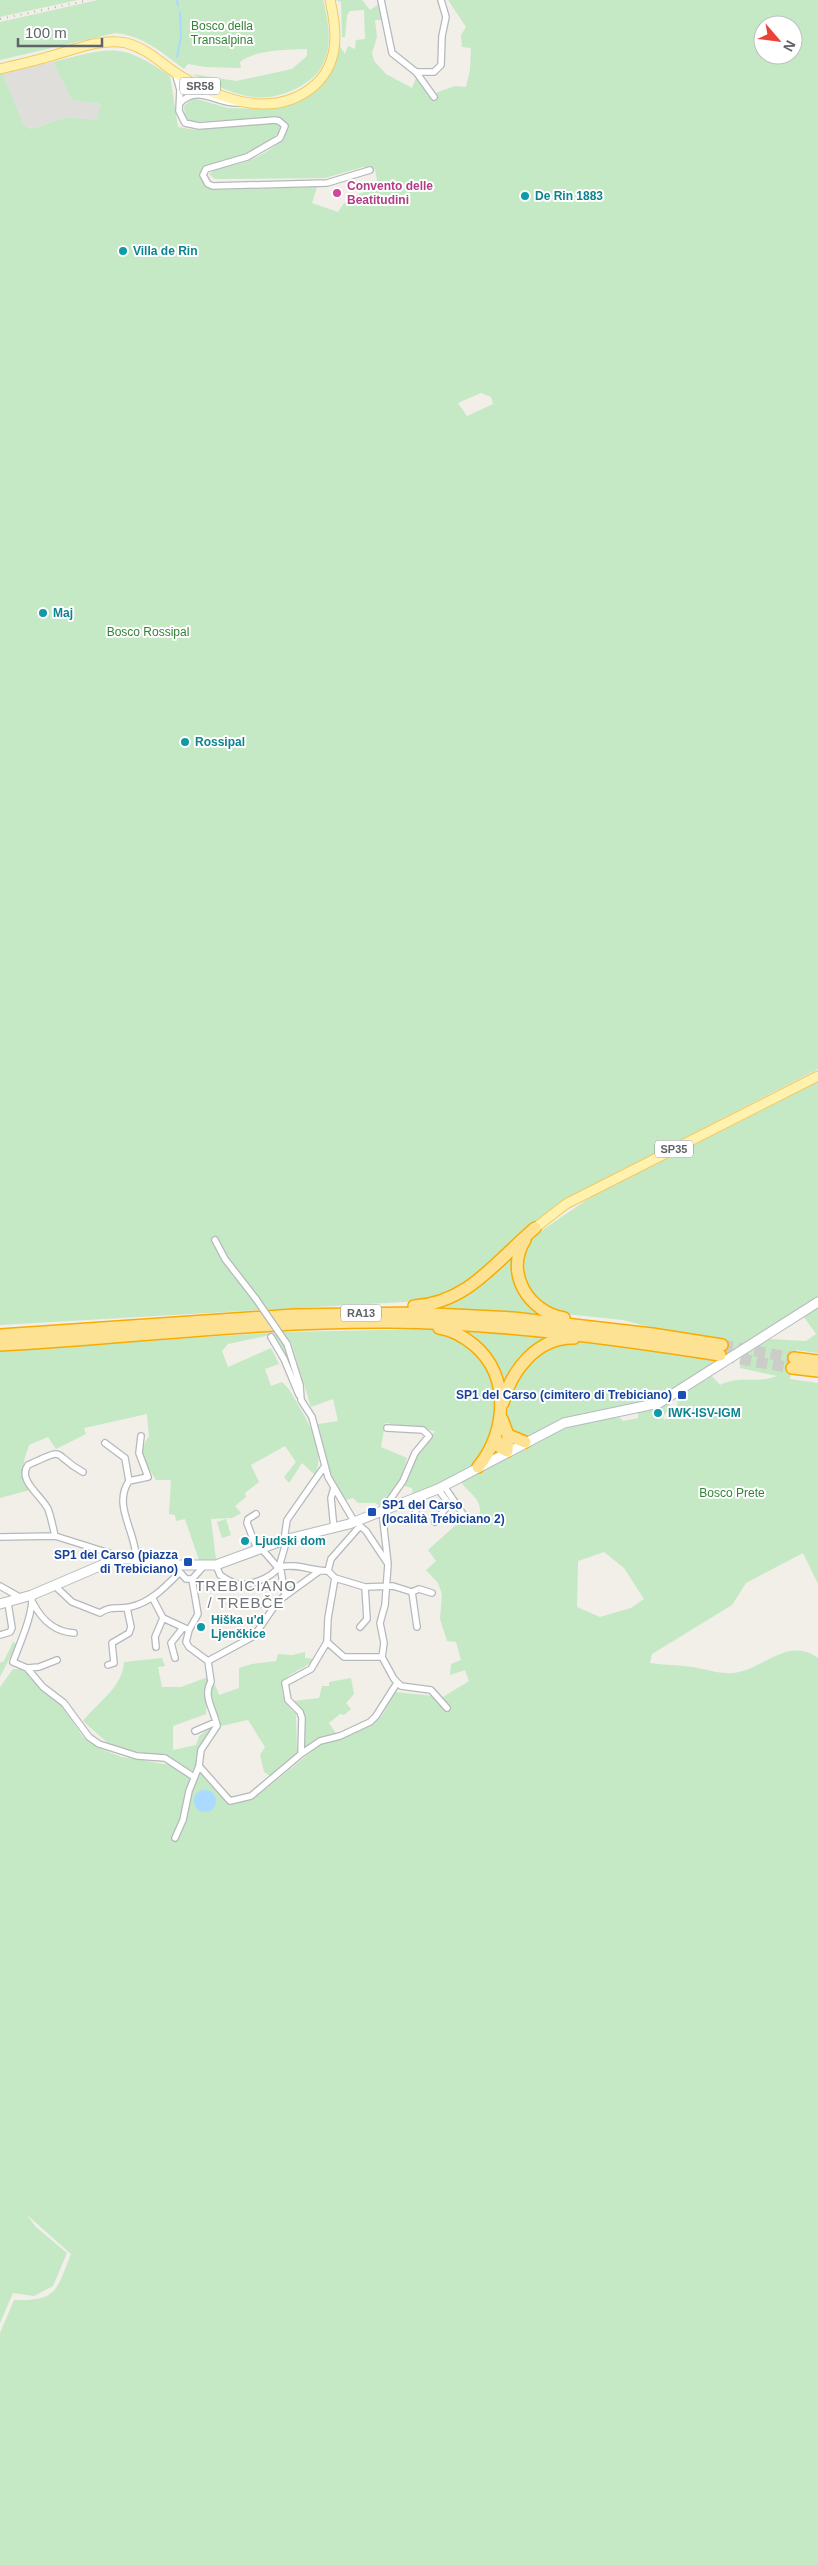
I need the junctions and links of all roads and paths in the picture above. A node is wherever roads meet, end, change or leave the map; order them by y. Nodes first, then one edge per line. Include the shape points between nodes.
1 (330, 0) edge
2 (381, 0) edge
3 (441, 0) edge
4 (0, 69) edge
5 (174, 72) junction
6 (416, 72) junction
7 (434, 97) dead end
8 (243, 103) junction
9 (180, 104) junction
10 (370, 170) dead end
11 (818, 1076) edge
12 (535, 1228) junction
13 (215, 1240) dead end
14 (818, 1302) edge
15 (294, 1315) junction
16 (263, 1327) junction
17 (0, 1335) edge
18 (271, 1337) dead end
19 (652, 1339) junction
20 (0, 1345) edge
21 (721, 1350) tunnel mouth
22 (818, 1361) edge
23 (818, 1371) edge
24 (301, 1400) junction
25 (501, 1413) junction
26 (387, 1428) dead end
27 (141, 1436) dead end
28 (502, 1436) junction
29 (525, 1442) junction
30 (105, 1443) dead end
31 (507, 1452) junction
32 (324, 1467) junction
33 (478, 1467) junction
34 (83, 1472) dead end
35 (129, 1481) junction
36 (334, 1488) junction
37 (441, 1488) junction
38 (417, 1498) junction
39 (382, 1511) junction
40 (256, 1514) dead end
41 (465, 1517) dead end
42 (415, 1520) dead end
43 (435, 1522) dead end
44 (357, 1524) junction
45 (334, 1529) junction
46 (55, 1536) junction
47 (0, 1537) edge
48 (285, 1539) junction
49 (258, 1548) junction
50 (103, 1550) junction
51 (131, 1559) junction
52 (104, 1564) junction
53 (388, 1564) junction
54 (216, 1565) junction
55 (204, 1566) junction
56 (279, 1567) junction
57 (178, 1569) junction
58 (328, 1571) junction
59 (318, 1572) junction
60 (335, 1578) junction
61 (192, 1579) junction
62 (54, 1585) junction
63 (0, 1586) edge
64 (365, 1587) junction
65 (387, 1587) junction
66 (412, 1592) junction
67 (432, 1593) dead end
68 (285, 1596) junction
69 (152, 1597) junction
70 (21, 1598) junction
71 (32, 1599) junction
72 (278, 1601) junction
73 (4, 1603) edge
74 (248, 1606) dead end
75 (127, 1608) junction
76 (163, 1618) junction
77 (360, 1627) dead end
78 (418, 1627) dead end
79 (186, 1629) junction
80 (74, 1634) dead end
81 (0, 1635) edge
82 (327, 1642) junction
83 (156, 1647) dead end
84 (382, 1657) junction
85 (175, 1658) dead end
86 (57, 1660) dead end
87 (208, 1662) junction
88 (108, 1665) dead end
89 (27, 1668) junction
90 (396, 1683) junction
91 (447, 1708) dead end
92 (216, 1722) junction
93 (195, 1731) dead end
94 (301, 1754) junction
95 (199, 1766) junction
96 (194, 1777) junction
97 (175, 1838) dead end

1 - 8 main road, SR58 via 336,29 335,49 329,67 319,81 286,102
2 - 6 street via 392,53
3 - 6 street via 446,17 441,65 434,72
4 - 5 main road, SR58 via 116,42 142,49
5 - 8 main road, SR58
5 - 9 street via 180,90
6 - 7 street
8 - 9 street via 229,104 191,94
9 - 10 street via 181,118 192,126 274,120 285,126 280,138 247,157 206,169 205,180 214,186 327,183
11 - 12 main road, SP35 via 566,1204
12 - 15 highway via 479,1281 439,1303
12 - 19 highway via 520,1250 517,1268 522,1288 533,1303 561,1318 618,1326
13 - 24 street, bridge via 225,1259 287,1344 300,1385
14 - 29 main road via 659,1403 571,1421
15 - 17 highway, RA13
15 - 19 highway, RA13 via 444,1313 513,1318
16 - 19 highway, RA13 via 425,1322
16 - 20 highway, RA13
16 - 25 highway via 372,1325 447,1329 470,1342 490,1364 500,1394
18 - 24 street
19 - 21 highway, RA13
19 - 25 highway via 619,1344 571,1338 549,1343 520,1366 509,1385
22 - 23 highway via 793,1363
24 - 32 street via 312,1417
25 - 28 highway
26 - 39 street via 423,1430 429,1436 415,1453 403,1481
27 - 35 street via 139,1453 148,1477
28 - 29 highway
28 - 31 highway
28 - 33 highway
29 - 31 main road
30 - 35 street via 125,1458
31 - 33 main road
32 - 36 street
32 - 48 street via 287,1520
33 - 37 main road
34 - 46 street via 60,1454 53,1453 25,1468 25,1478 48,1508
35 - 51 street via 123,1504 135,1546
36 - 44 street
36 - 45 street via 331,1498
37 - 38 main road
37 - 41 street
37 - 43 street via 449,1504
38 - 39 main road
38 - 42 street
39 - 44 main road
39 - 53 street
40 - 49 street via 247,1523
44 - 45 main road
44 - 53 street
44 - 58 street via 331,1559
45 - 48 main road
46 - 47 street
46 - 50 street
48 - 49 main road
48 - 56 street
49 - 54 main road
49 - 56 street
50 - 51 street
50 - 52 street
51 - 52 main road
51 - 57 main road
52 - 62 main road
53 - 65 street
54 - 55 main road
54 - 56 street via 220,1575 238,1584 264,1578
55 - 57 main road
55 - 61 street
56 - 59 street via 294,1566
56 - 68 street
57 - 61 street via 186,1578
57 - 69 street
58 - 59 street
58 - 60 street
59 - 68 street
60 - 64 street
60 - 82 street
61 - 79 street via 198,1614
62 - 71 main road
62 - 75 street via 72,1602 100,1613 107,1608
63 - 70 street
64 - 65 street
64 - 77 street via 367,1619
65 - 66 street
65 - 84 street via 380,1623 384,1643
66 - 67 street via 419,1589
66 - 78 street
68 - 72 street
69 - 75 street
69 - 76 street
70 - 71 main road
70 - 73 main road
71 - 80 street via 38,1615 56,1630
71 - 89 street via 13,1662
72 - 74 street
72 - 87 street via 254,1636
73 - 81 street via 12,1628
75 - 88 street via 130,1633 112,1643 114,1663
76 - 79 street
76 - 83 street via 155,1637
79 - 85 street via 171,1643
79 - 87 street via 187,1645
82 - 84 street via 344,1657
82 - 94 street via 311,1669 285,1683 288,1700 302,1718
84 - 90 street
86 - 89 street
87 - 92 street via 211,1682 208,1696
89 - 96 street via 43,1687 64,1703 89,1737 99,1744 137,1756 165,1758
90 - 91 street via 408,1688 431,1690
90 - 94 street via 370,1722 320,1741
92 - 93 street
92 - 95 street via 215,1730 201,1750
94 - 95 street via 251,1796 230,1801
95 - 96 street
96 - 97 street

